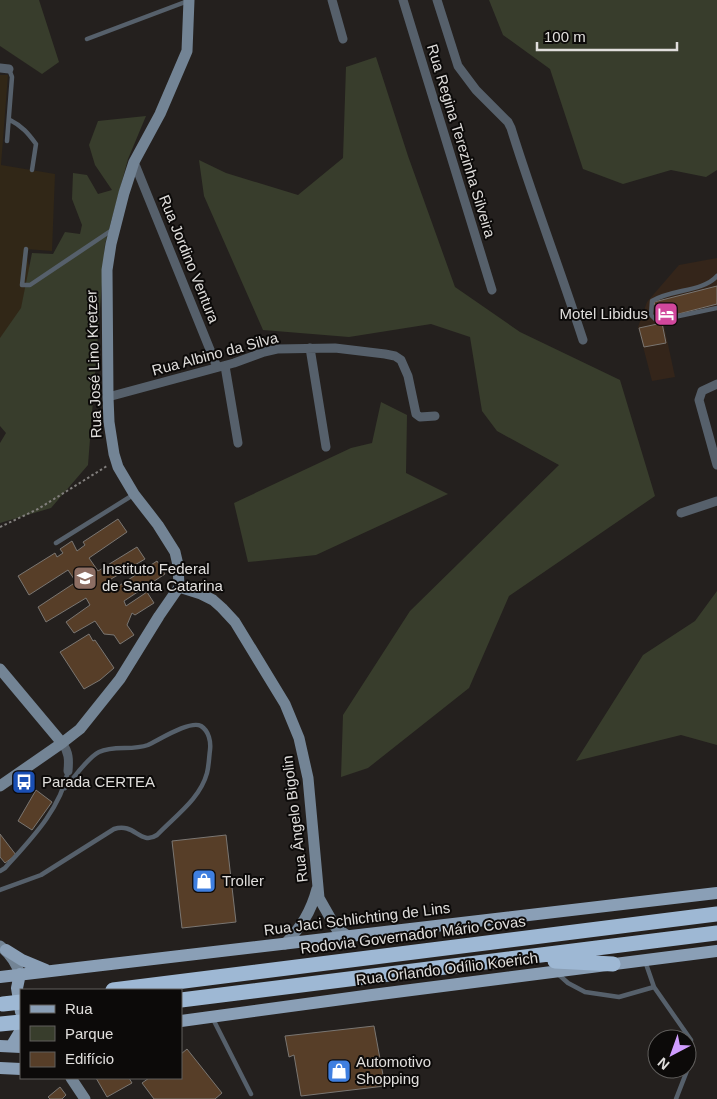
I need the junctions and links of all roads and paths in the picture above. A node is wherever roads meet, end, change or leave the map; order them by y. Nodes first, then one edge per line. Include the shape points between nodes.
1 (189, 0) edge
2 (332, 0) edge
3 (403, 0) edge
4 (437, 0) edge
5 (87, 39) dead end
6 (343, 40) dead end
7 (5, 69) edge
8 (10, 120) junction
9 (7, 142) dead end
10 (134, 162) junction
11 (32, 170) dead end
12 (115, 228) junction
13 (26, 249) dead end
14 (717, 276) edge
15 (492, 290) dead end
16 (717, 308) edge
17 (583, 340) dead end
18 (310, 348) junction
19 (221, 366) junction
20 (717, 384) edge
21 (108, 397) junction
22 (435, 416) dead end
23 (238, 443) dead end
24 (326, 446) dead end
25 (116, 461) junction
26 (717, 465) edge
27 (134, 494) junction
28 (717, 501) edge
29 (681, 513) dead end
30 (0, 527) edge
31 (56, 543) dead end
32 (179, 588) junction
33 (0, 669) edge
34 (62, 744) junction
35 (68, 771) joint
36 (0, 786) edge
37 (64, 788) junction
38 (0, 871) edge
39 (318, 888) junction
40 (0, 890) edge
41 (717, 893) edge
42 (717, 914) edge
43 (717, 933) edge
44 (348, 936) junction
45 (285, 944) junction
46 (3, 948) edge
47 (717, 951) edge
48 (516, 959) junction
49 (644, 960) junction
50 (614, 964) junction
51 (48, 971) junction
52 (555, 971) junction
53 (20, 974) junction
54 (0, 977) edge
55 (654, 987) junction
56 (27, 989) edge
57 (121, 989) edge
58 (182, 1000) edge
59 (20, 1002) edge
60 (1, 1004) edge
61 (20, 1004) edge
62 (213, 1018) junction
63 (20, 1022) edge
64 (182, 1022) edge
65 (3, 1024) edge
66 (20, 1032) edge
67 (11, 1046) edge
68 (0, 1068) edge
69 (20, 1070) edge
70 (72, 1079) edge
71 (251, 1094) dead end
72 (84, 1099) edge
73 (676, 1099) edge

1 - 5 lane
1 - 10 street, Rua José Lino Kretzer via 188,50 160,114
2 - 6 street
3 - 15 street, Rua Regina Terezinha Silveira
4 - 17 street via 458,66 511,128
7 - 8 lane via 12,77
8 - 9 lane
8 - 11 lane via 26,131 36,144
10 - 12 street, Rua José Lino Kretzer
10 - 19 street, Rua Jordino Ventura
12 - 13 lane via 26,286 22,284
12 - 21 street, Rua José Lino Kretzer via 107,270
14 - 16 lane via 709,283 661,295 652,301 651,315 660,320
18 - 19 street, Rua Albino da Silva via 277,350
18 - 22 street, Rua Albino da Silva via 395,356 402,360 408,376 416,414 420,417
18 - 24 street
19 - 21 street, Rua Albino da Silva
19 - 23 street, Rua Jordino Ventura
20 - 26 street via 702,391 698,400
21 - 25 street, Rua José Lino Kretzer
25 - 27 street, Rua José Lino Kretzer
25 - 30 path via 38,510
27 - 31 lane
27 - 32 street, Rua José Lino Kretzer via 175,552
28 - 29 street
32 - 34 street via 120,679 80,728
32 - 39 street, Rua Ângelo Bigolin via 213,600 235,622 292,719 308,778
33 - 34 street
34 - 35 street via 69,757
34 - 36 street
35 - 37 lane
37 - 38 lane via 39,831
37 - 40 lane via 92,758 104,751 136,749 190,725 200,726 211,743 207,772 194,798 152,838 122,826 41,875
39 - 44 street, Rua Ângelo Bigolin via 328,916 336,928
39 - 45 street via 312,908
41 - 44 main road, Rua Jaci Schlichting de Lins
42 - 57 highway, Rodovia Governador Mário Covas
43 - 48 highway
44 - 45 main road, Rua Jaci Schlichting de Lins
45 - 51 main road, Rua Jaci Schlichting de Lins
46 - 51 main road
46 - 53 street
47 - 49 main road, Rua Orlando Odílio Koerich
48 - 50 highway
48 - 58 highway
49 - 50 main road, Rua Orlando Odílio Koerich
49 - 55 lane
50 - 52 main road, Rua Orlando Odílio Koerich
51 - 53 main road, Rua Jaci Schlichting de Lins
52 - 55 lane via 568,983 594,994 619,997
52 - 62 main road, Rua Orlando Odílio Koerich
53 - 54 main road, Rua Jaci Schlichting de Lins
53 - 56 main road
53 - 61 main road
55 - 73 lane via 691,1040 690,1063
59 - 60 highway, bridge
62 - 64 main road, Rua Orlando Odílio Koerich
62 - 71 lane
63 - 65 highway
66 - 67 main road
68 - 69 main road
70 - 72 street

